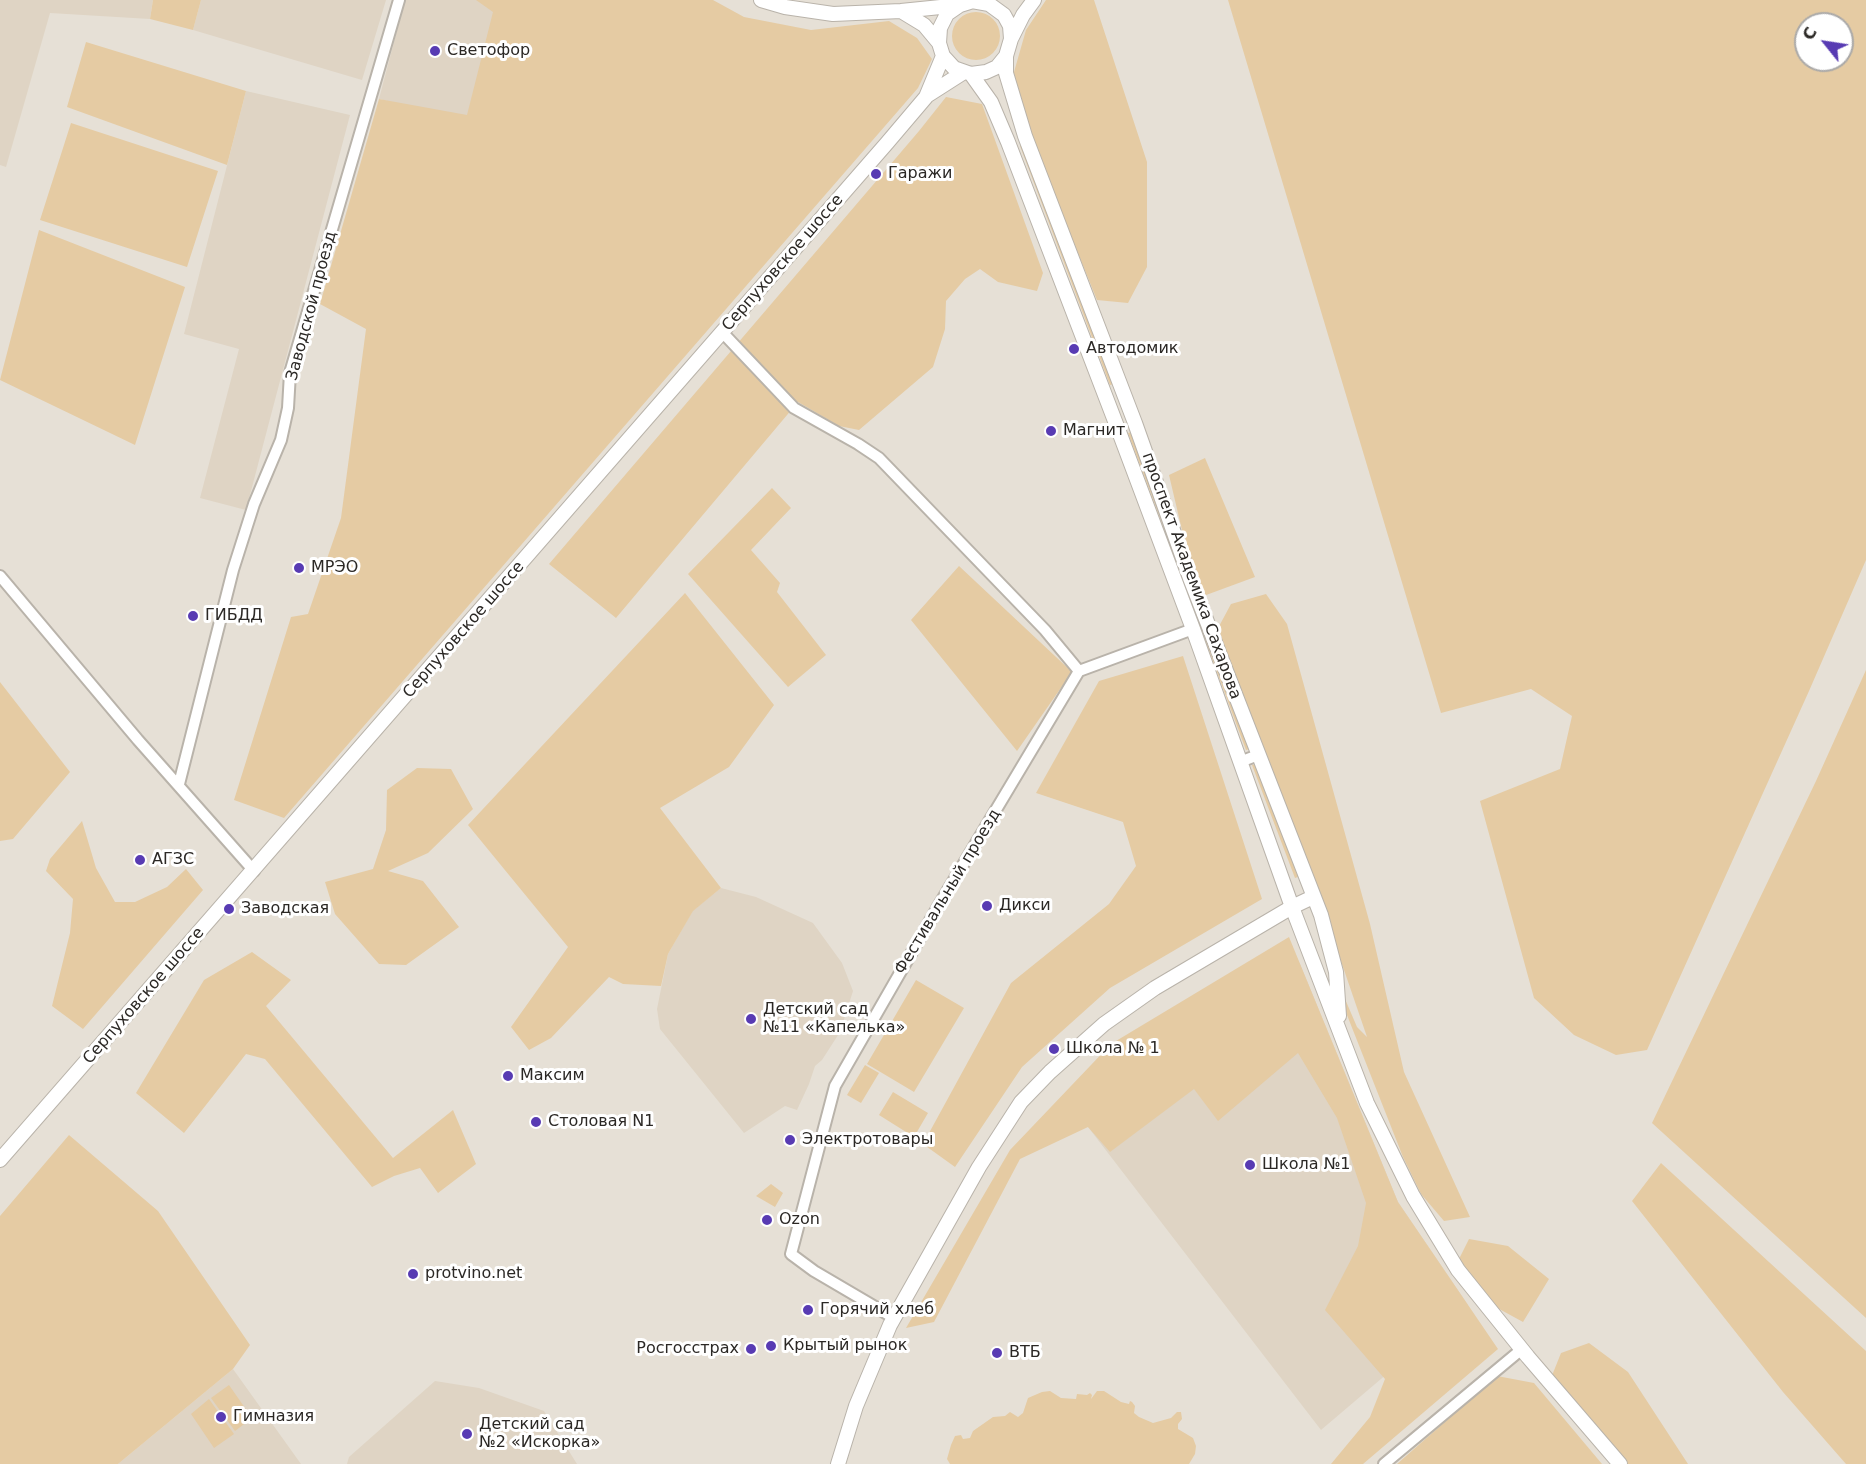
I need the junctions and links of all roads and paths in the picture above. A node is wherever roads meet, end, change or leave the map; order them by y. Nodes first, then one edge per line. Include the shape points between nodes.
1 (399, 0) edge
2 (761, 0) edge
3 (1034, 0) edge
4 (969, 2) edge
5 (901, 11) junction
6 (1011, 39) junction
7 (941, 49) junction
8 (1006, 56) junction
9 (968, 73) junction
10 (926, 97) junction
11 (1025, 136) junction
12 (1008, 142) junction
13 (723, 333) junction
14 (1135, 423) junction
15 (1118, 429) junction
16 (0, 576) edge
17 (1190, 578) junction
18 (1176, 586) junction
19 (1193, 629) junction
20 (1080, 671) junction
21 (1258, 755) junction
22 (1240, 762) junction
23 (179, 784) junction
24 (254, 871) junction
25 (1313, 897) junction
26 (1292, 907) junction
27 (1341, 1030) junction
28 (0, 1160) edge
29 (894, 1318) junction
30 (1522, 1348) junction
31 (838, 1464) edge
32 (1384, 1464) edge
33 (1620, 1464) edge

1 - 23 street, Заводской проезд via 290,373 281,440 254,504 233,570
2 - 5 street via 833,14
3 - 6 street
4 - 5 street
4 - 6 street via 989,4 1004,15
4 - 7 street via 947,14 940,28
5 - 7 street via 924,25
6 - 8 street
7 - 9 street via 954,68
7 - 10 street
8 - 9 street via 986,72
8 - 11 street, проспект Академика Сахарова via 1006,73
9 - 10 street
9 - 12 street, проспект Академика Сахарова via 991,102
10 - 13 street, Серпуховское шоссе
11 - 12 street
11 - 14 street, проспект Академика Сахарова
12 - 15 street, проспект Академика Сахарова
13 - 20 street via 794,408 879,458
13 - 24 street, Серпуховское шоссе
14 - 15 street
14 - 17 street, проспект Академика Сахарова
15 - 18 street, проспект Академика Сахарова
16 - 23 street
17 - 18 street
17 - 21 street, проспект Академика Сахарова
18 - 19 street, проспект Академика Сахарова
19 - 20 street
19 - 22 street, проспект Академика Сахарова
20 - 29 street, Фестивальный проезд via 835,1086 791,1254
21 - 22 street
21 - 25 street, проспект Академика Сахарова
22 - 26 street, проспект Академика Сахарова
23 - 24 street
24 - 28 street, Серпуховское шоссе
25 - 26 street
25 - 27 street, проспект Академика Сахарова via 1336,972
26 - 27 street, проспект Академика Сахарова
26 - 29 street via 1155,988 1104,1024 1050,1072 1022,1102 980,1167
27 - 30 street, проспект Академика Сахарова via 1367,1103 1413,1196 1458,1270
29 - 31 street via 856,1406
30 - 32 street
30 - 33 street, проспект Академика Сахарова

